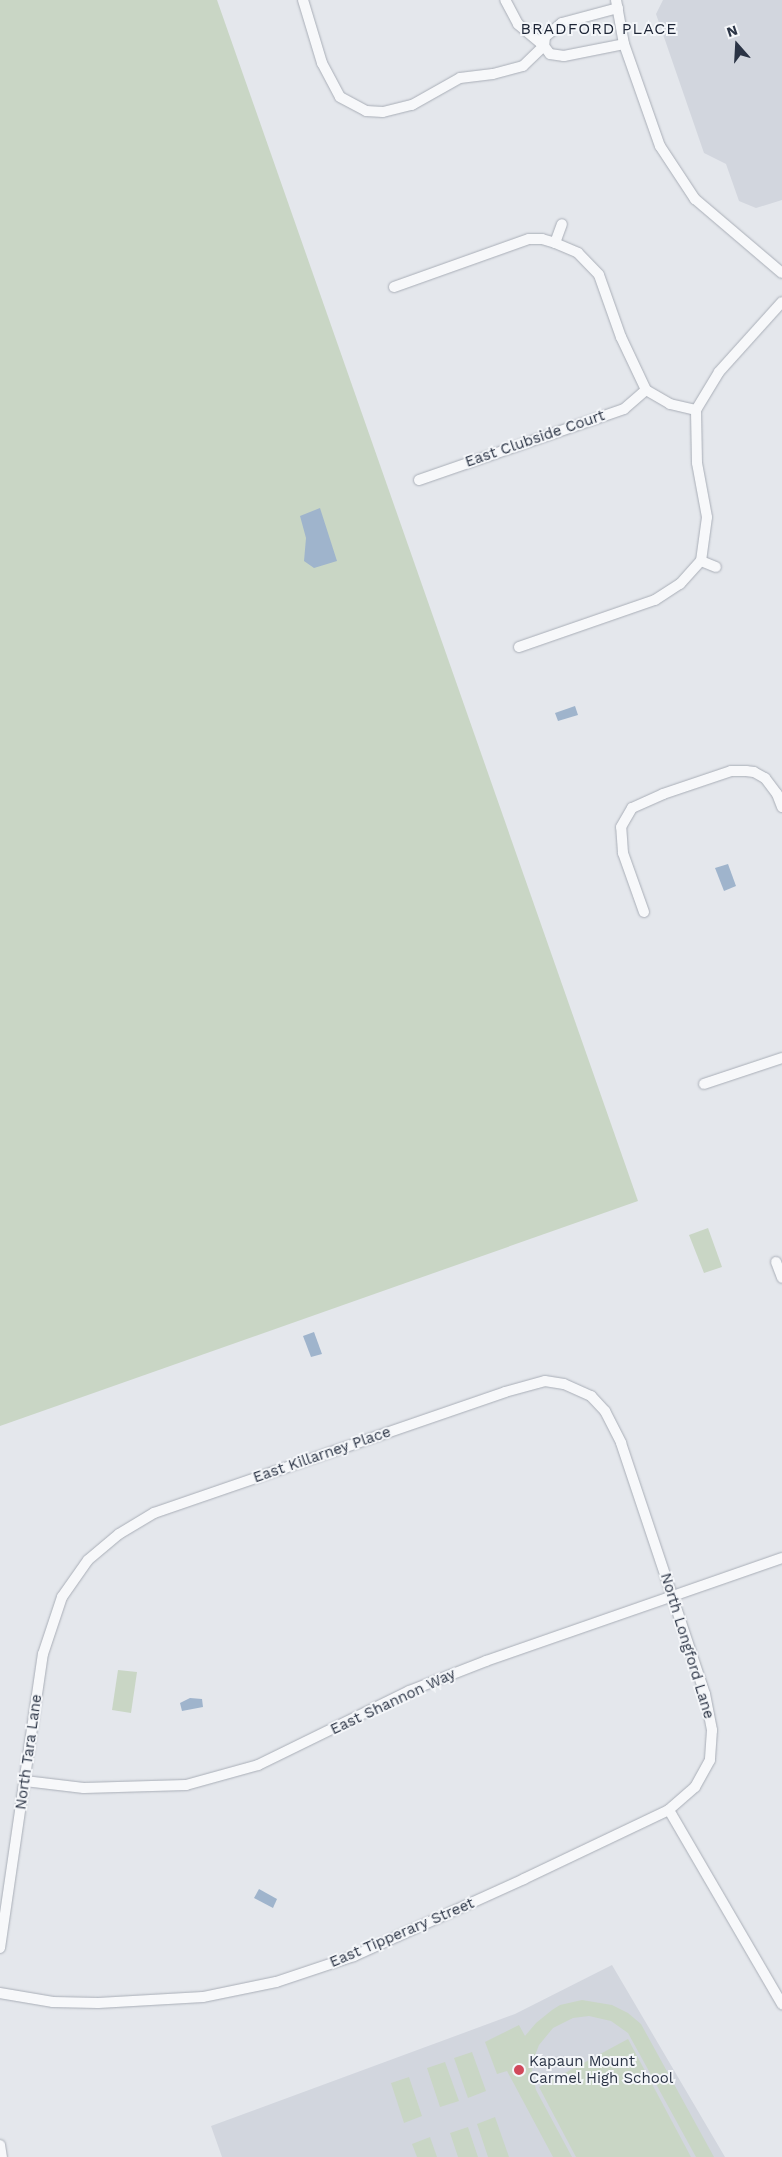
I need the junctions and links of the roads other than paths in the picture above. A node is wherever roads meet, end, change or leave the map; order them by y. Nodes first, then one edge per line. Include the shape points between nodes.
1 (302, 0) edge
2 (505, 0) edge
3 (617, 4) edge
4 (624, 44) junction
5 (544, 46) junction
6 (562, 224) dead end
7 (555, 243) junction
8 (782, 273) edge
9 (394, 287) dead end
10 (782, 302) edge
11 (646, 390) junction
12 (696, 410) junction
13 (419, 480) dead end
14 (700, 561) junction
15 (716, 567) dead end
16 (518, 647) dead end
17 (782, 807) edge
18 (644, 912) dead end
19 (782, 1058) edge
20 (704, 1084) dead end
21 (776, 1262) dead end
22 (782, 1278) edge
23 (575, 1388) joint
24 (782, 1558) edge
25 (84, 1565) joint
26 (672, 1597) junction
27 (25, 1781) junction
28 (669, 1810) junction
29 (0, 1948) edge
30 (0, 1993) edge
31 (782, 2004) edge
32 (0, 2145) edge
33 (2, 2157) edge

1 - 5 street via 322,63 340,97 366,110 383,112 412,104 460,78 523,66
2 - 5 street via 518,24
3 - 4 street
3 - 5 street via 562,22 545,37
4 - 5 street via 564,56 550,54
4 - 8 street via 660,146 695,199
6 - 7 street
7 - 9 street via 530,239
7 - 11 street via 578,253 599,276 621,336
10 - 12 street via 719,372
11 - 12 street via 670,404
11 - 13 street, East Clubside Court via 624,409
12 - 14 street via 697,463 707,517
14 - 15 street
14 - 16 street via 680,584 655,600
17 - 18 street via 777,794 764,778 754,772 731,771 632,808 621,827 623,853
19 - 20 street
21 - 22 street
23 - 25 street, East Killarney Place via 545,1382 505,1392 154,1513 119,1534
23 - 26 street, North Longford Lane via 591,1396 605,1411 621,1443
24 - 26 street, East Shannon Way
25 - 27 street, North Tara Lane via 62,1597 43,1654
26 - 27 street, East Shannon Way via 409,1691 258,1765 186,1785 84,1788
26 - 28 street, North Longford Lane via 705,1694 712,1730 710,1760 695,1787
27 - 29 street, North Tara Lane
28 - 30 street, East Tipperary Street via 354,1956 276,1982 203,1997 98,2003 53,2002
28 - 31 street
32 - 33 street

